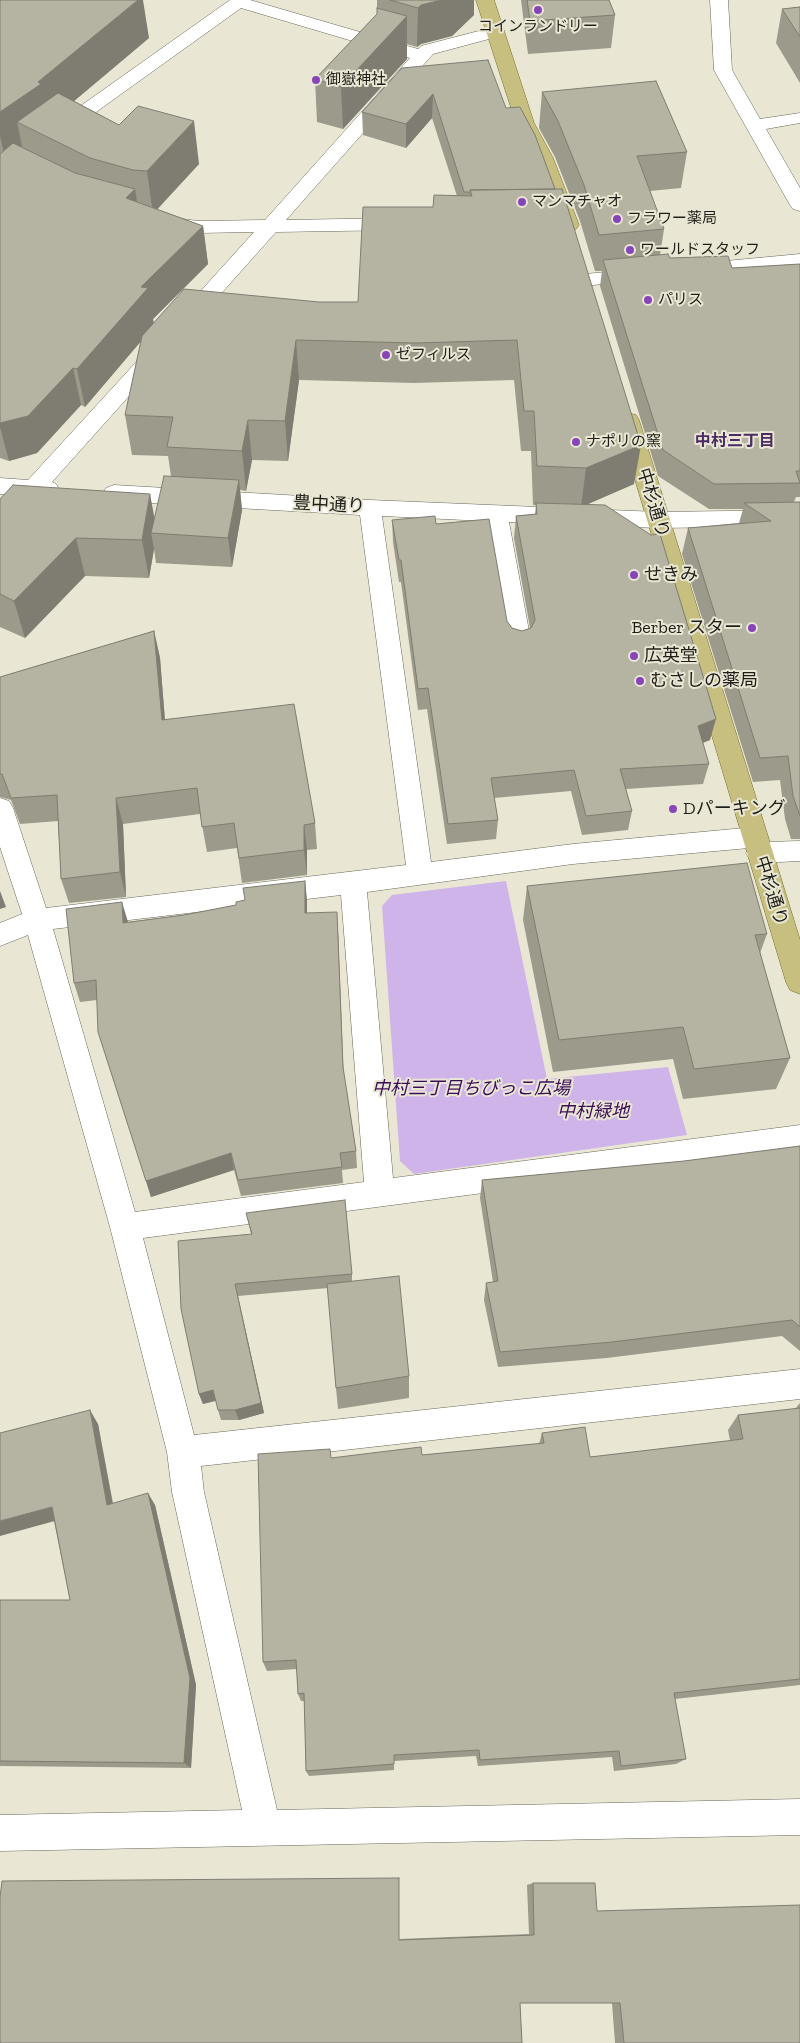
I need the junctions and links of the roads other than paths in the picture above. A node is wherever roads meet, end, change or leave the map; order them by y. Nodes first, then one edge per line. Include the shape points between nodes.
1 (485, 0) edge
2 (719, 0) edge
3 (239, 1) edge
4 (494, 32) junction
5 (422, 56) junction
6 (800, 118) edge
7 (755, 126) junction
8 (3, 168) edge
9 (29, 177) edge
10 (800, 205) edge
11 (146, 221) edge
12 (415, 224) edge
13 (268, 226) junction
14 (800, 260) edge
15 (583, 272) joint
16 (621, 399) edge
17 (0, 486) edge
18 (34, 488) junction
19 (370, 508) junction
20 (496, 513) junction
21 (800, 518) edge
22 (658, 520) junction
23 (0, 521) edge
24 (519, 642) edge
25 (0, 808) edge
26 (757, 845) junction
27 (800, 851) edge
28 (420, 874) junction
29 (353, 883) junction
30 (38, 920) junction
31 (0, 934) edge
32 (800, 982) edge
33 (800, 1138) edge
34 (380, 1194) junction
35 (125, 1227) junction
36 (800, 1384) edge
37 (183, 1452) junction
38 (800, 1817) edge
39 (263, 1828) junction
40 (0, 1833) edge

1 - 4 main road
2 - 7 street via 723,70
3 - 5 street
3 - 8 street
4 - 5 street via 428,50
4 - 15 main road via 525,123 544,158 560,222
5 - 13 street
6 - 7 street
7 - 10 street
8 - 9 street
11 - 13 street via 198,227
12 - 13 street
13 - 18 street
14 - 15 street via 669,272
16 - 22 main road, 中杉通り
17 - 18 street, 豊中通り
18 - 19 street, 豊中通り
18 - 23 street
19 - 20 street, 豊中通り
19 - 28 street
20 - 22 street, 豊中通り
20 - 24 street
21 - 22 street, 豊中通り
22 - 26 main road, 中杉通り
25 - 30 street
26 - 27 street
26 - 28 street via 573,854
26 - 32 main road, 中杉通り
28 - 29 street
29 - 30 street
29 - 34 street
30 - 31 street
30 - 35 street
33 - 34 street
34 - 35 street
35 - 37 street
36 - 37 street
37 - 39 street via 188,1492
38 - 39 street
39 - 40 street

